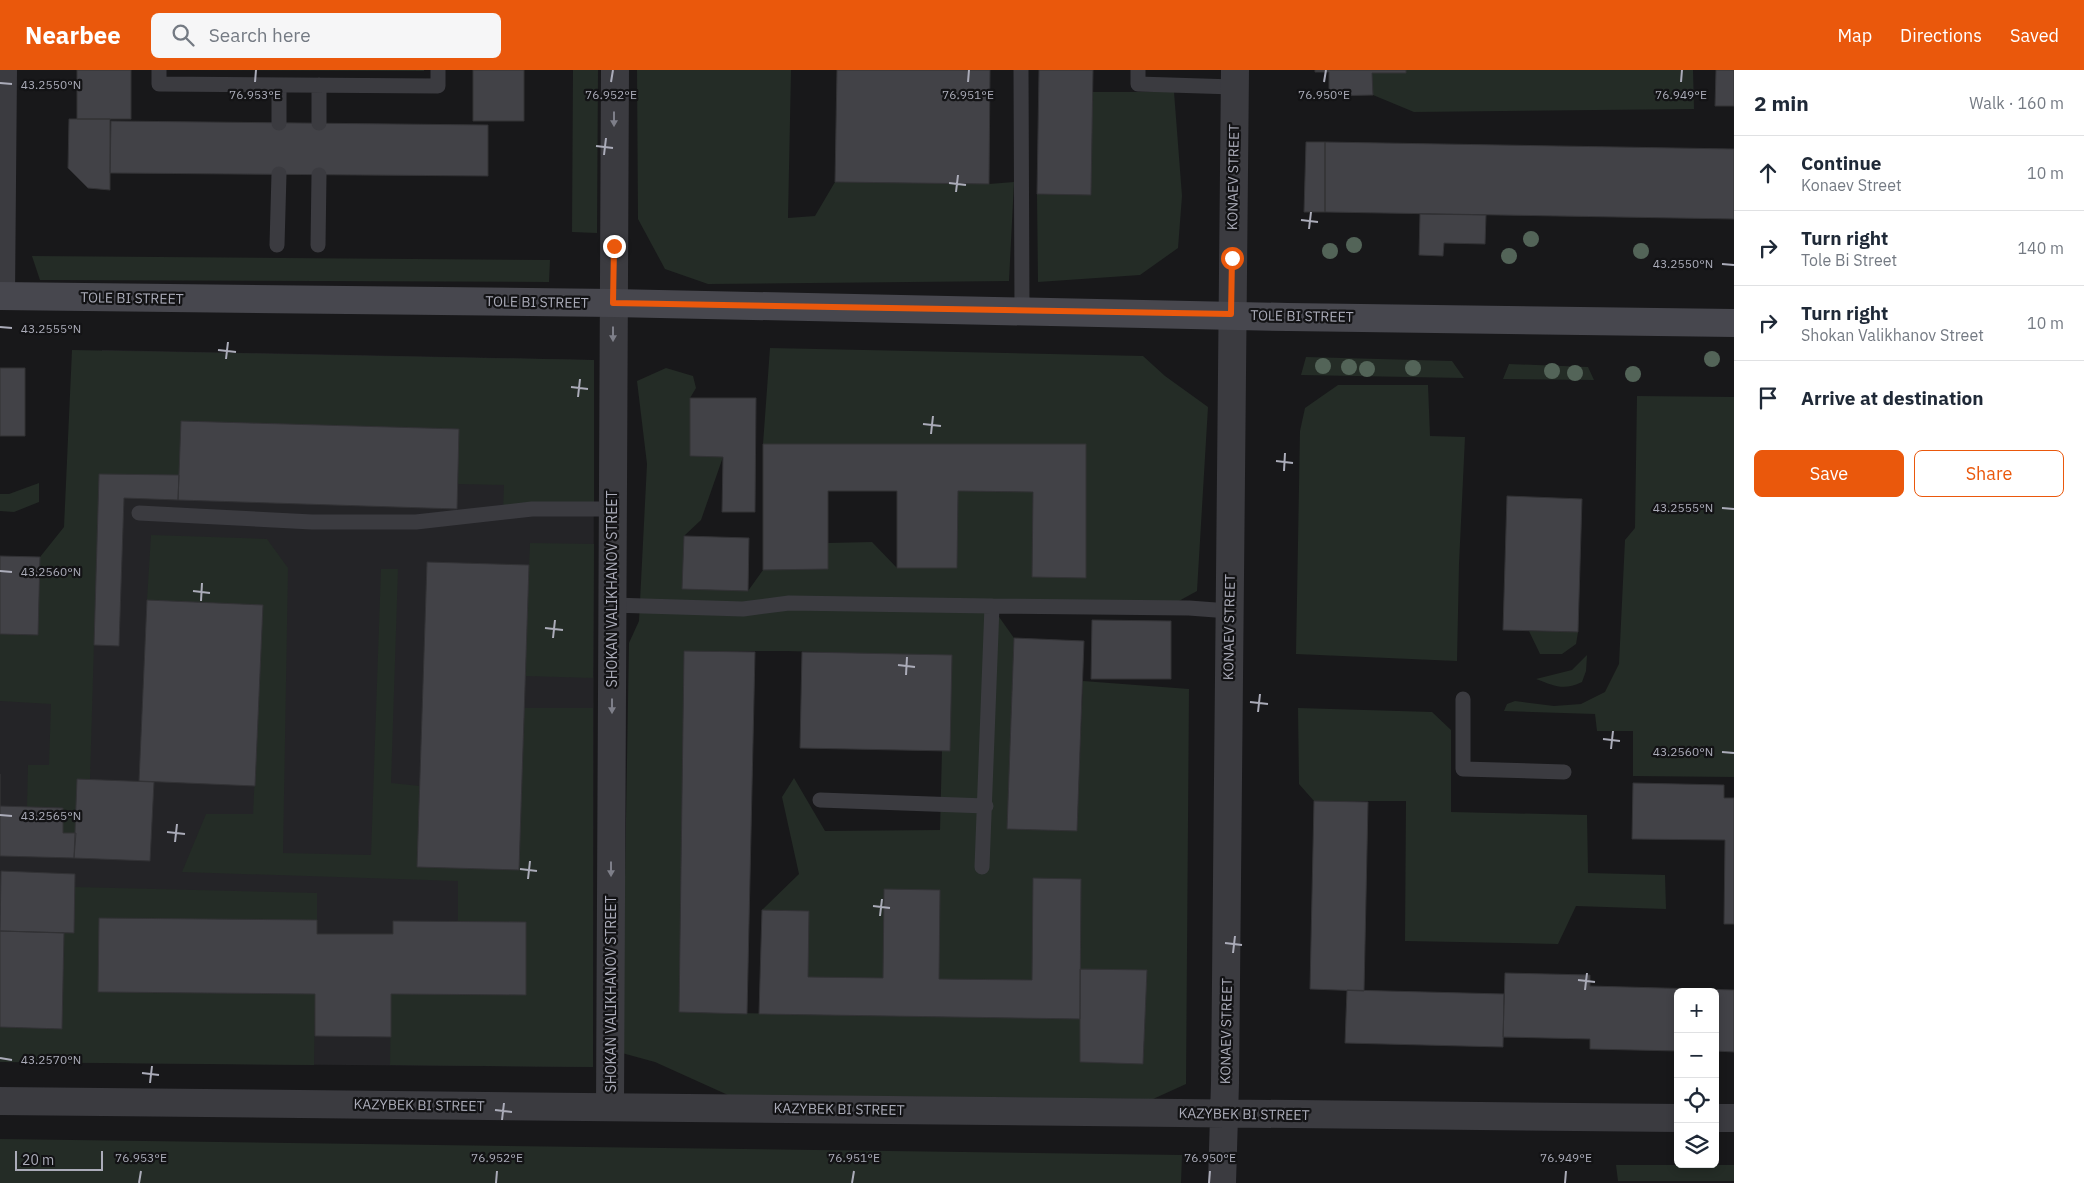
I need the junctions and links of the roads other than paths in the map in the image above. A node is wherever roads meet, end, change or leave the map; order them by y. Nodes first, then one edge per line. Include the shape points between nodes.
1 (3, 70) edge
2 (160, 70) edge
3 (438, 70) edge
4 (615, 70) edge
5 (1021, 70) edge
6 (1138, 70) edge
7 (1234, 78) edge
8 (279, 85) junction
9 (319, 86) junction
10 (279, 123) dead end
11 (319, 123) dead end
12 (279, 174) dead end
13 (319, 175) dead end
14 (278, 245) dead end
15 (318, 245) dead end
16 (0, 296) edge
17 (613, 303) junction
18 (1022, 310) junction
19 (1231, 314) junction
20 (1734, 323) edge
21 (612, 509) junction
22 (139, 513) dead end
23 (612, 605) junction
24 (992, 606) junction
25 (1229, 611) junction
26 (1463, 699) dead end
27 (1564, 772) dead end
28 (820, 800) dead end
29 (986, 806) junction
30 (982, 867) dead end
31 (0, 1101) edge
32 (610, 1108) junction
33 (1224, 1113) junction
34 (1674, 1118) edge
35 (1719, 1118) edge
36 (1734, 1118) edge
37 (1222, 1183) edge

1 - 16 street
2 - 8 lane via 159,84
3 - 9 lane via 438,86
4 -> 17 street, SHOKAN VALIKHANOV STREET
5 - 18 lane
6 - 7 lane via 1138,84
7 - 19 street, KONAEV STREET
8 - 9 lane
8 - 10 lane
9 - 11 lane
12 - 14 lane
13 - 15 lane
16 - 17 main road, TOLE BI STREET
17 - 18 main road, TOLE BI STREET
17 -> 21 street, SHOKAN VALIKHANOV STREET
18 - 19 main road, TOLE BI STREET
19 - 20 main road, TOLE BI STREET
19 - 25 street, KONAEV STREET
21 - 22 lane via 532,509 416,522 312,522
21 - 23 street, SHOKAN VALIKHANOV STREET
23 - 24 lane via 743,609 789,604
23 -> 32 street, SHOKAN VALIKHANOV STREET
24 - 25 lane
24 - 29 lane
25 - 33 street, KONAEV STREET
26 - 27 lane via 1463,769
28 - 29 lane
29 - 30 lane
31 - 32 street, KAZYBEK BI STREET
32 - 33 street, KAZYBEK BI STREET
33 - 34 street, KAZYBEK BI STREET
33 - 37 street, KONAEV STREET
35 - 36 street

